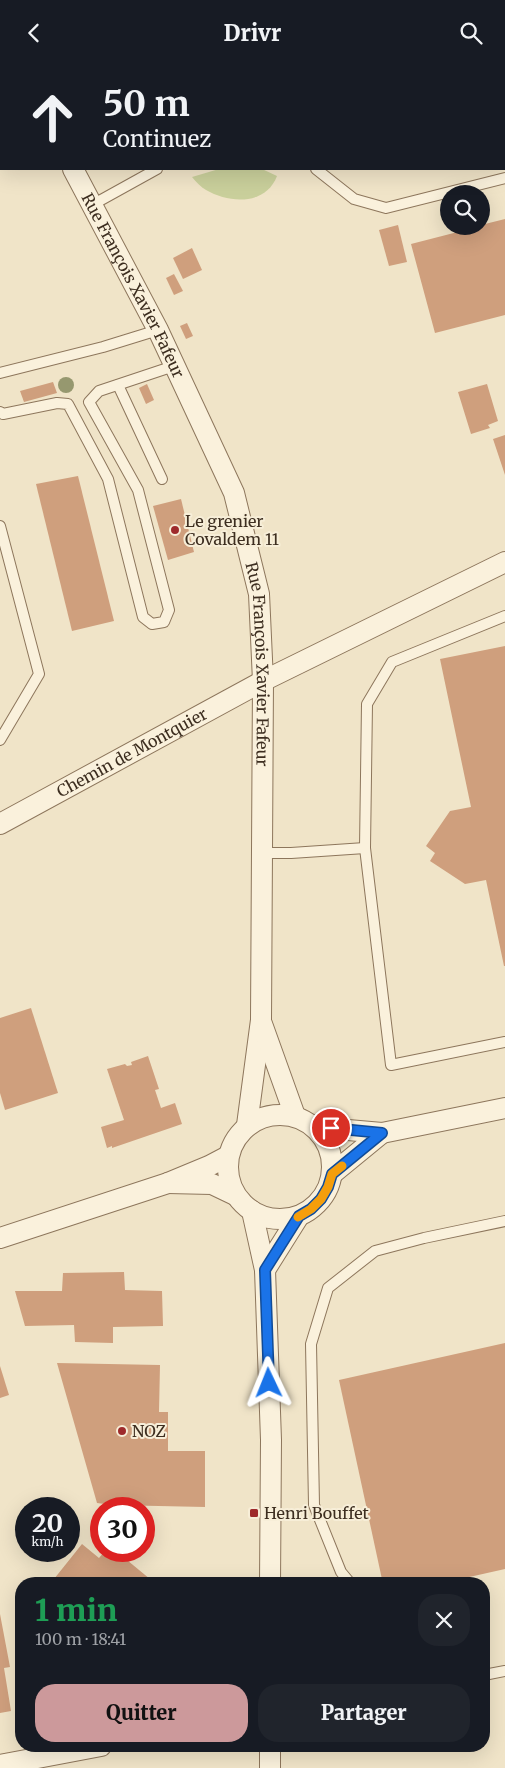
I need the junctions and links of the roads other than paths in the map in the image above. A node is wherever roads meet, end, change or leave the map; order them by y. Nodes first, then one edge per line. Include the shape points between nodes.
1 (74, 170) edge
2 (156, 170) edge
3 (317, 170) edge
4 (505, 178) edge
5 (92, 205) junction
6 (158, 330) junction
7 (174, 366) junction
8 (1, 373) edge
9 (118, 385) junction
10 (0, 412) edge
11 (162, 479) dead end
12 (0, 526) edge
13 (505, 562) edge
14 (505, 616) edge
15 (263, 681) junction
16 (0, 740) edge
17 (0, 824) edge
18 (365, 848) junction
19 (262, 853) junction
20 (261, 1020) junction
21 (505, 1042) edge
22 (505, 1108) edge
23 (295, 1116) junction
24 (247, 1125) junction
25 (314, 1127) junction
26 (382, 1133) junction
27 (228, 1155) junction
28 (332, 1174) junction
29 (168, 1183) junction
30 (235, 1195) junction
31 (252, 1211) junction
32 (299, 1216) junction
33 (505, 1221) edge
34 (0, 1238) edge
35 (265, 1270) junction
36 (270, 1577) edge
37 (345, 1577) edge
38 (505, 1671) edge
39 (490, 1674) edge
40 (80, 1752) edge
41 (270, 1752) edge
42 (41, 1763) edge
43 (0, 1765) edge
44 (270, 1768) edge

1 - 5 street, Rue François Xavier Fafeur
2 - 5 lane
3 - 4 lane via 354,199 386,208
5 - 6 street, Rue François Xavier Fafeur
6 - 7 street, Rue François Xavier Fafeur
6 - 8 lane
7 - 9 lane
7 - 15 street, Rue François Xavier Fafeur via 234,493 259,593
9 - 10 lane via 99,391 89,402 138,490 169,610 164,622 152,624 143,617 108,479 68,403
9 - 11 lane
12 - 16 lane via 39,674
13 - 15 street, Chemin de Montquier
14 - 18 lane via 392,662 367,704
15 - 17 street, Chemin de Montquier
15 - 19 street, Rue François Xavier Fafeur
18 - 19 lane
18 - 21 lane via 391,1065
19 - 20 street, Rue François Xavier Fafeur
20 - 23 street, Rue François Xavier Fafeur
20 - 24 street, Rue François Xavier Fafeur
22 - 26 street
23 - 24 street via 278,1114 262,1117
23 - 25 street
24 - 27 street via 235,1139
25 - 26 street
25 - 28 street via 326,1140 332,1156
26 - 28 street
27 - 29 street via 209,1167
27 - 30 street via 227,1169
28 - 32 street via 321,1199
29 - 30 street via 212,1185
29 - 34 street
30 - 31 street
31 - 32 street via 275,1219
31 - 35 street
32 - 35 street
33 - 37 lane via 375,1251 328,1288 311,1343 314,1505
35 - 36 street via 271,1440
38 - 39 lane
40 - 42 street
41 - 44 street
42 - 43 street

